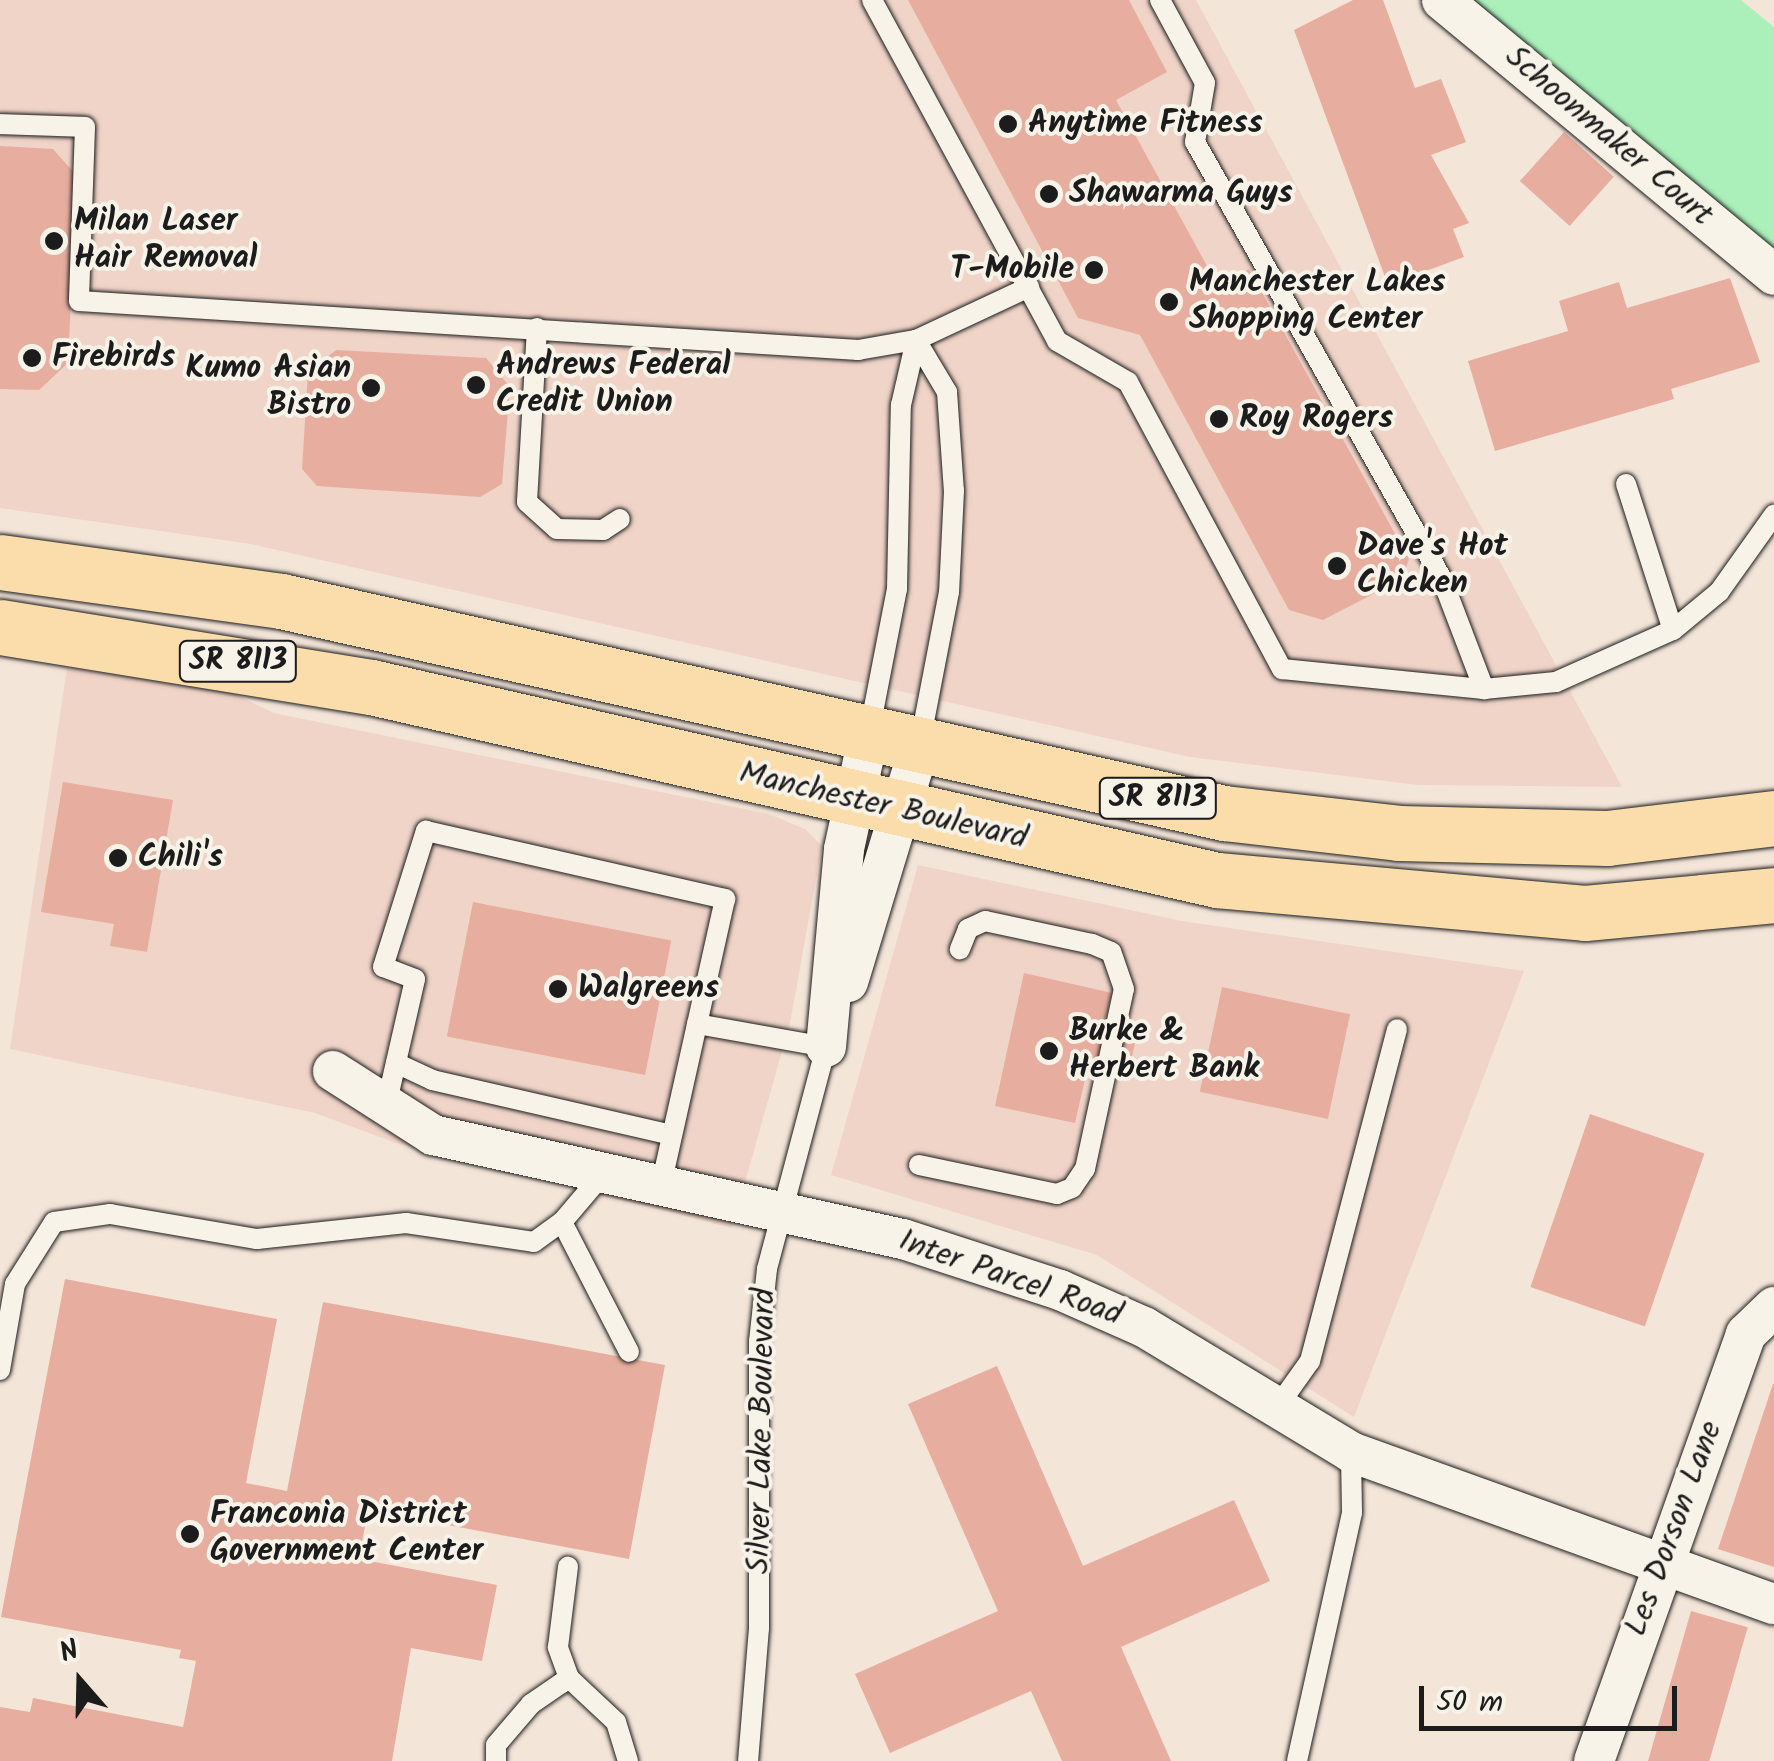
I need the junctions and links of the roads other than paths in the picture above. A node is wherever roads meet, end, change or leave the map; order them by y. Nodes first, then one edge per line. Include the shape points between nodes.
1 (872, 0) edge
2 (1160, 0) edge
3 (1442, 0) edge
4 (0, 124) edge
5 (1774, 275) edge
6 (1029, 288) junction
7 (536, 328) junction
8 (916, 340) junction
9 (1626, 484) dead end
10 (1774, 516) edge
11 (620, 518) dead end
12 (13, 559) edge
13 (0, 628) edge
14 (1673, 630) junction
15 (1484, 689) junction
16 (894, 739) junction
17 (852, 797) junction
18 (905, 812) junction
19 (1774, 818) edge
20 (1771, 897) edge
21 (960, 949) dead end
22 (697, 1024) junction
23 (1397, 1029) dead end
24 (826, 1048) junction
25 (396, 1063) junction
26 (333, 1071) dead end
27 (386, 1106) junction
28 (672, 1135) junction
29 (918, 1165) dead end
30 (602, 1175) junction
31 (660, 1189) junction
32 (783, 1218) junction
33 (562, 1222) junction
34 (1774, 1307) edge
35 (629, 1352) dead end
36 (0, 1370) edge
37 (1278, 1406) junction
38 (1351, 1452) junction
39 (1660, 1564) junction
40 (568, 1567) dead end
41 (1774, 1604) edge
42 (570, 1678) junction
43 (496, 1761) edge
44 (628, 1761) edge
45 (748, 1761) edge
46 (1298, 1761) edge
47 (1594, 1761) edge

1 - 6 lane
2 - 15 lane via 1204,83 1195,142 1442,579
3 - 5 street, Schoonmaker Court
4 - 7 lane via 84,127 79,301
6 - 8 lane
6 - 15 lane via 1057,340 1128,382 1282,669
7 - 8 lane via 858,350
7 - 11 lane via 527,502 556,529 603,530
8 - 16 lane via 901,405
8 - 16 lane via 946,392 954,491 949,592
9 - 14 lane
10 - 14 lane via 1719,592
12 - 16 main road, SR 8113 via 281,600
13 - 17 main road, Manchester Boulevard / SR 8113 via 372,686
14 - 15 lane via 1556,682
16 - 17 street, Silver Lake Boulevard
16 - 18 street, Silver Lake Boulevard
16 - 19 main road, SR 8113 via 1224,813 1399,834 1607,838
17 - 18 main road, Manchester Boulevard / SR 8113
17 - 24 street, Silver Lake Boulevard
18 - 20 main road, Manchester Boulevard / SR 8113 via 1217,880 1382,900 1585,913
18 - 24 street, Silver Lake Boulevard
21 - 29 lane via 968,930 984,922 1092,944 1111,952 1124,989 1085,1169 1072,1188 1058,1194
22 - 24 lane
22 - 25 lane via 725,899 426,831 383,967 415,979
22 - 28 lane
23 - 37 lane via 1310,1361
24 - 32 lane, Silver Lake Boulevard
25 - 27 lane
25 - 28 lane via 432,1080
26 - 27 street, Inter Parcel Road
27 - 30 street, Inter Parcel Road via 433,1134
28 - 31 lane
30 - 31 street, Inter Parcel Road
30 - 33 lane
31 - 32 street, Inter Parcel Road
32 - 37 street, Inter Parcel Road via 903,1239 1060,1290 1144,1327
32 - 45 lane, Silver Lake Boulevard via 759,1341 759,1628
33 - 35 lane
33 - 36 lane via 534,1242 406,1223 257,1239 110,1214 54,1222 15,1284
34 - 39 street, Les Dorson Lane via 1746,1334
37 - 38 street, Inter Parcel Road
38 - 39 street, Inter Parcel Road
38 - 46 lane via 1352,1512
39 - 41 street, Inter Parcel Road
39 - 47 street, Les Dorson Lane
40 - 42 lane via 558,1647
42 - 43 lane via 530,1704 496,1746
42 - 44 lane via 616,1722

